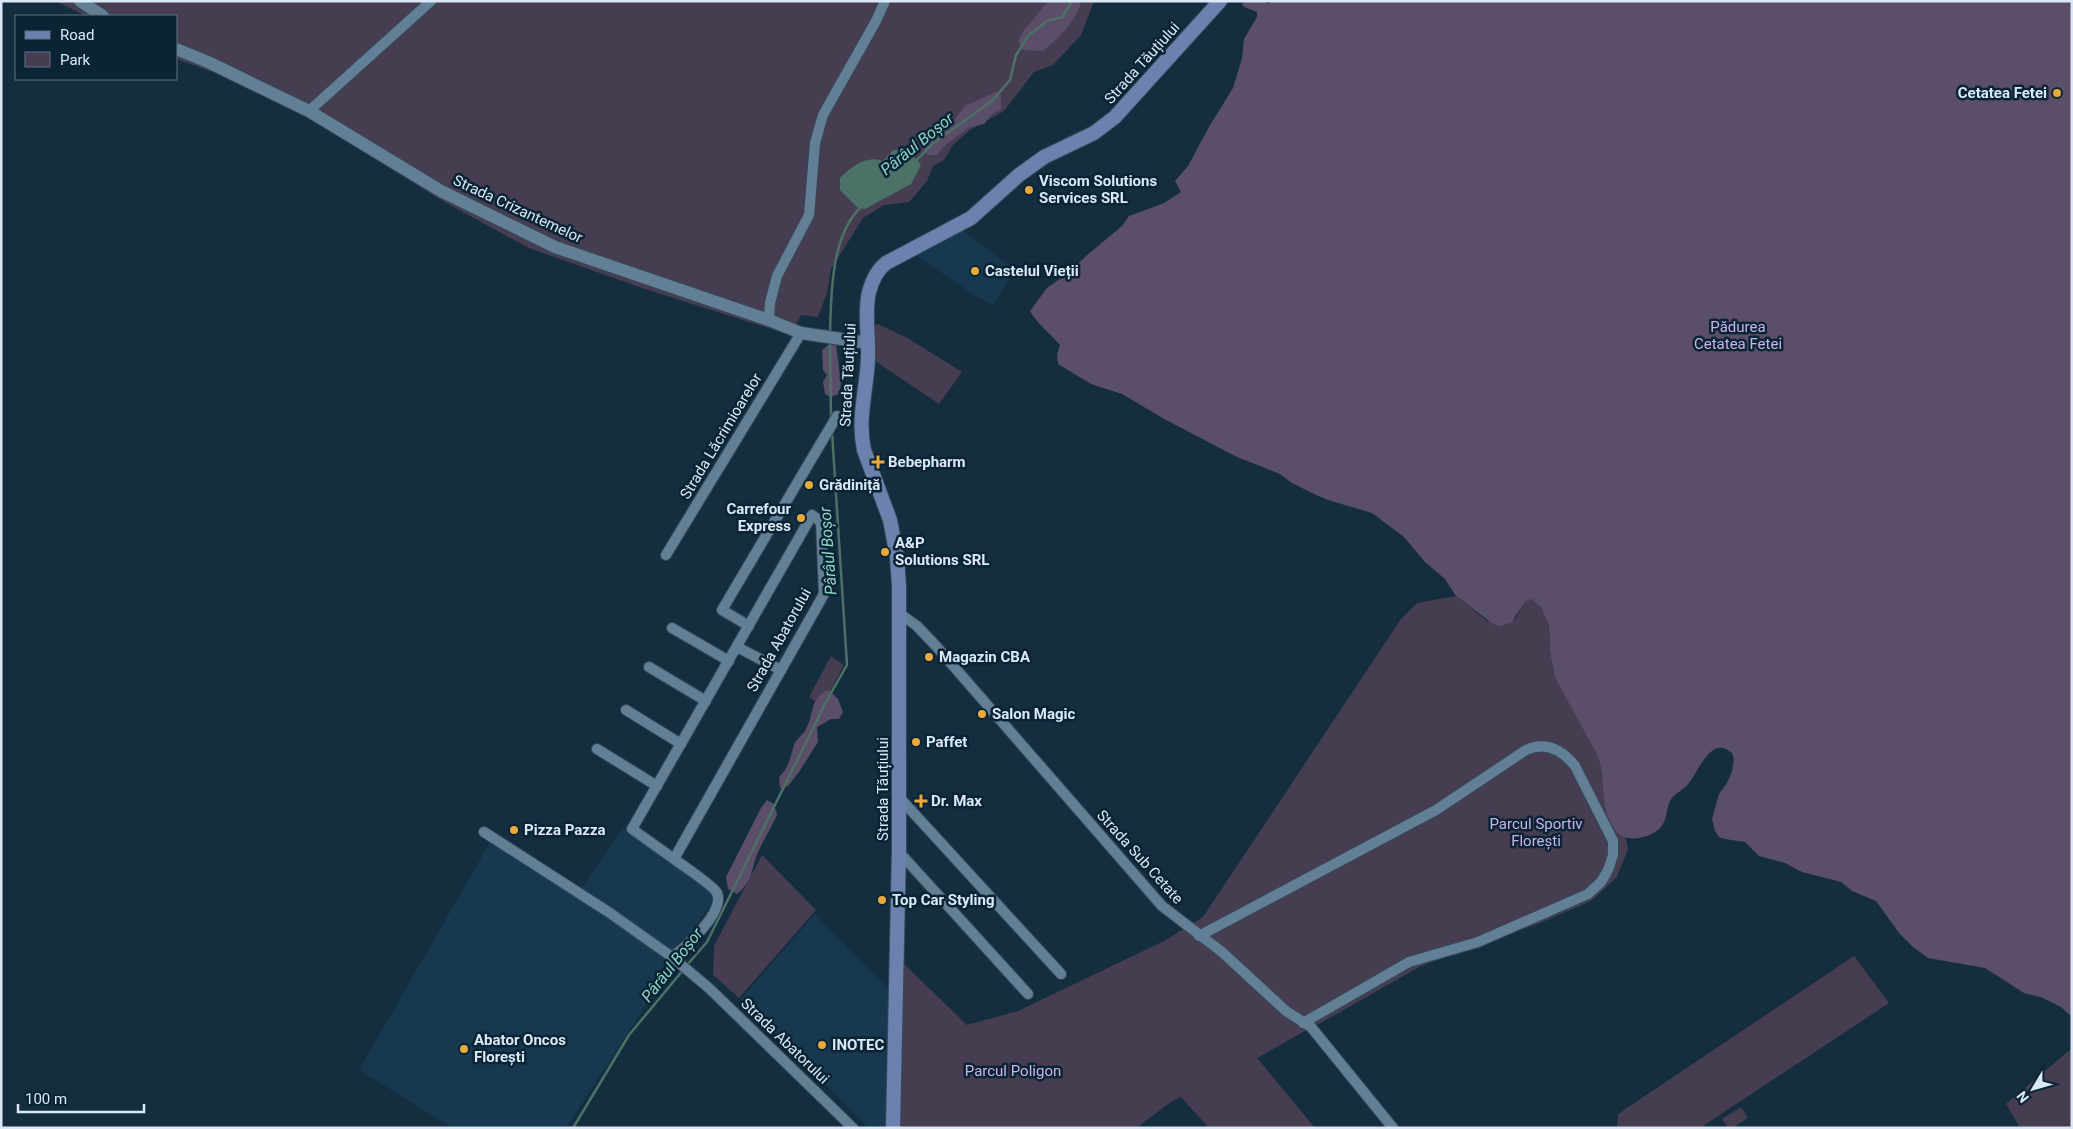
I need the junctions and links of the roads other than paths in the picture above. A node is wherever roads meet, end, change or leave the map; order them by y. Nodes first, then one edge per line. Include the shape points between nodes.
1 (80, 1) edge
2 (431, 1) edge
3 (885, 1) edge
4 (1220, 1) edge
5 (101, 15) edge
6 (178, 50) edge
7 (309, 111) junction
8 (769, 320) junction
9 (801, 333) junction
10 (864, 345) junction
11 (837, 416) dead end
12 (666, 555) dead end
13 (899, 612) junction
14 (749, 626) junction
15 (672, 628) dead end
16 (737, 647) junction
17 (729, 661) junction
18 (649, 667) dead end
19 (781, 670) junction
20 (706, 701) junction
21 (626, 710) dead end
22 (681, 744) junction
23 (597, 749) dead end
24 (657, 786) junction
25 (898, 796) junction
26 (484, 832) dead end
27 (899, 852) junction
28 (674, 859) junction
29 (1199, 936) junction
30 (676, 960) junction
31 (1061, 974) dead end
32 (1028, 994) dead end
33 (1303, 1023) junction
34 (853, 1128) edge
35 (893, 1128) edge
36 (1393, 1128) edge

1 - 5 street
2 - 7 street
3 - 8 street via 823,115 815,143 809,215 777,276
4 - 10 main road, Strada Tăuțiului via 1130,102 1094,133 1044,157 971,218 881,268 867,303
6 - 7 street, Strada Crizantemelor
7 - 8 street, Strada Crizantemelor via 441,191 555,247
8 - 9 street, Strada Crizantemelor
9 - 10 street, Strada Crizantemelor
9 - 12 street, Strada Lăcrimioarelor
10 - 13 main road, Strada Tăuțiului via 861,438 884,499 894,537
11 - 14 street via 722,610
13 - 25 main road, Strada Tăuțiului
13 - 29 street, Strada Sub Cetate via 936,646 1162,906
14 - 16 street, Strada Abatorului
14 - 19 street, Strada Abatorului via 812,515 821,522 824,594
15 - 17 street
16 - 17 street, Strada Abatorului
16 - 19 street
17 - 20 street, Strada Abatorului
18 - 20 street
19 - 28 street, Strada Abatorului
20 - 22 street, Strada Abatorului
21 - 22 street
22 - 24 street, Strada Abatorului
23 - 24 street
24 - 28 street, Strada Abatorului via 632,829
25 - 27 main road, Strada Tăuțiului
25 - 31 street
26 - 30 street, Strada Abatorului
27 - 32 street
27 - 35 main road, Strada Tăuțiului
28 - 30 street, Strada Abatorului via 714,889 718,900 701,931
29 - 33 street, Strada Sub Cetate
29 - 33 street via 1436,810 1526,750 1548,746 1566,755 1613,841 1612,861 1594,890 1478,942 1409,962
30 - 34 street, Strada Abatorului
33 - 36 street, Strada Sub Cetate via 1318,1035

